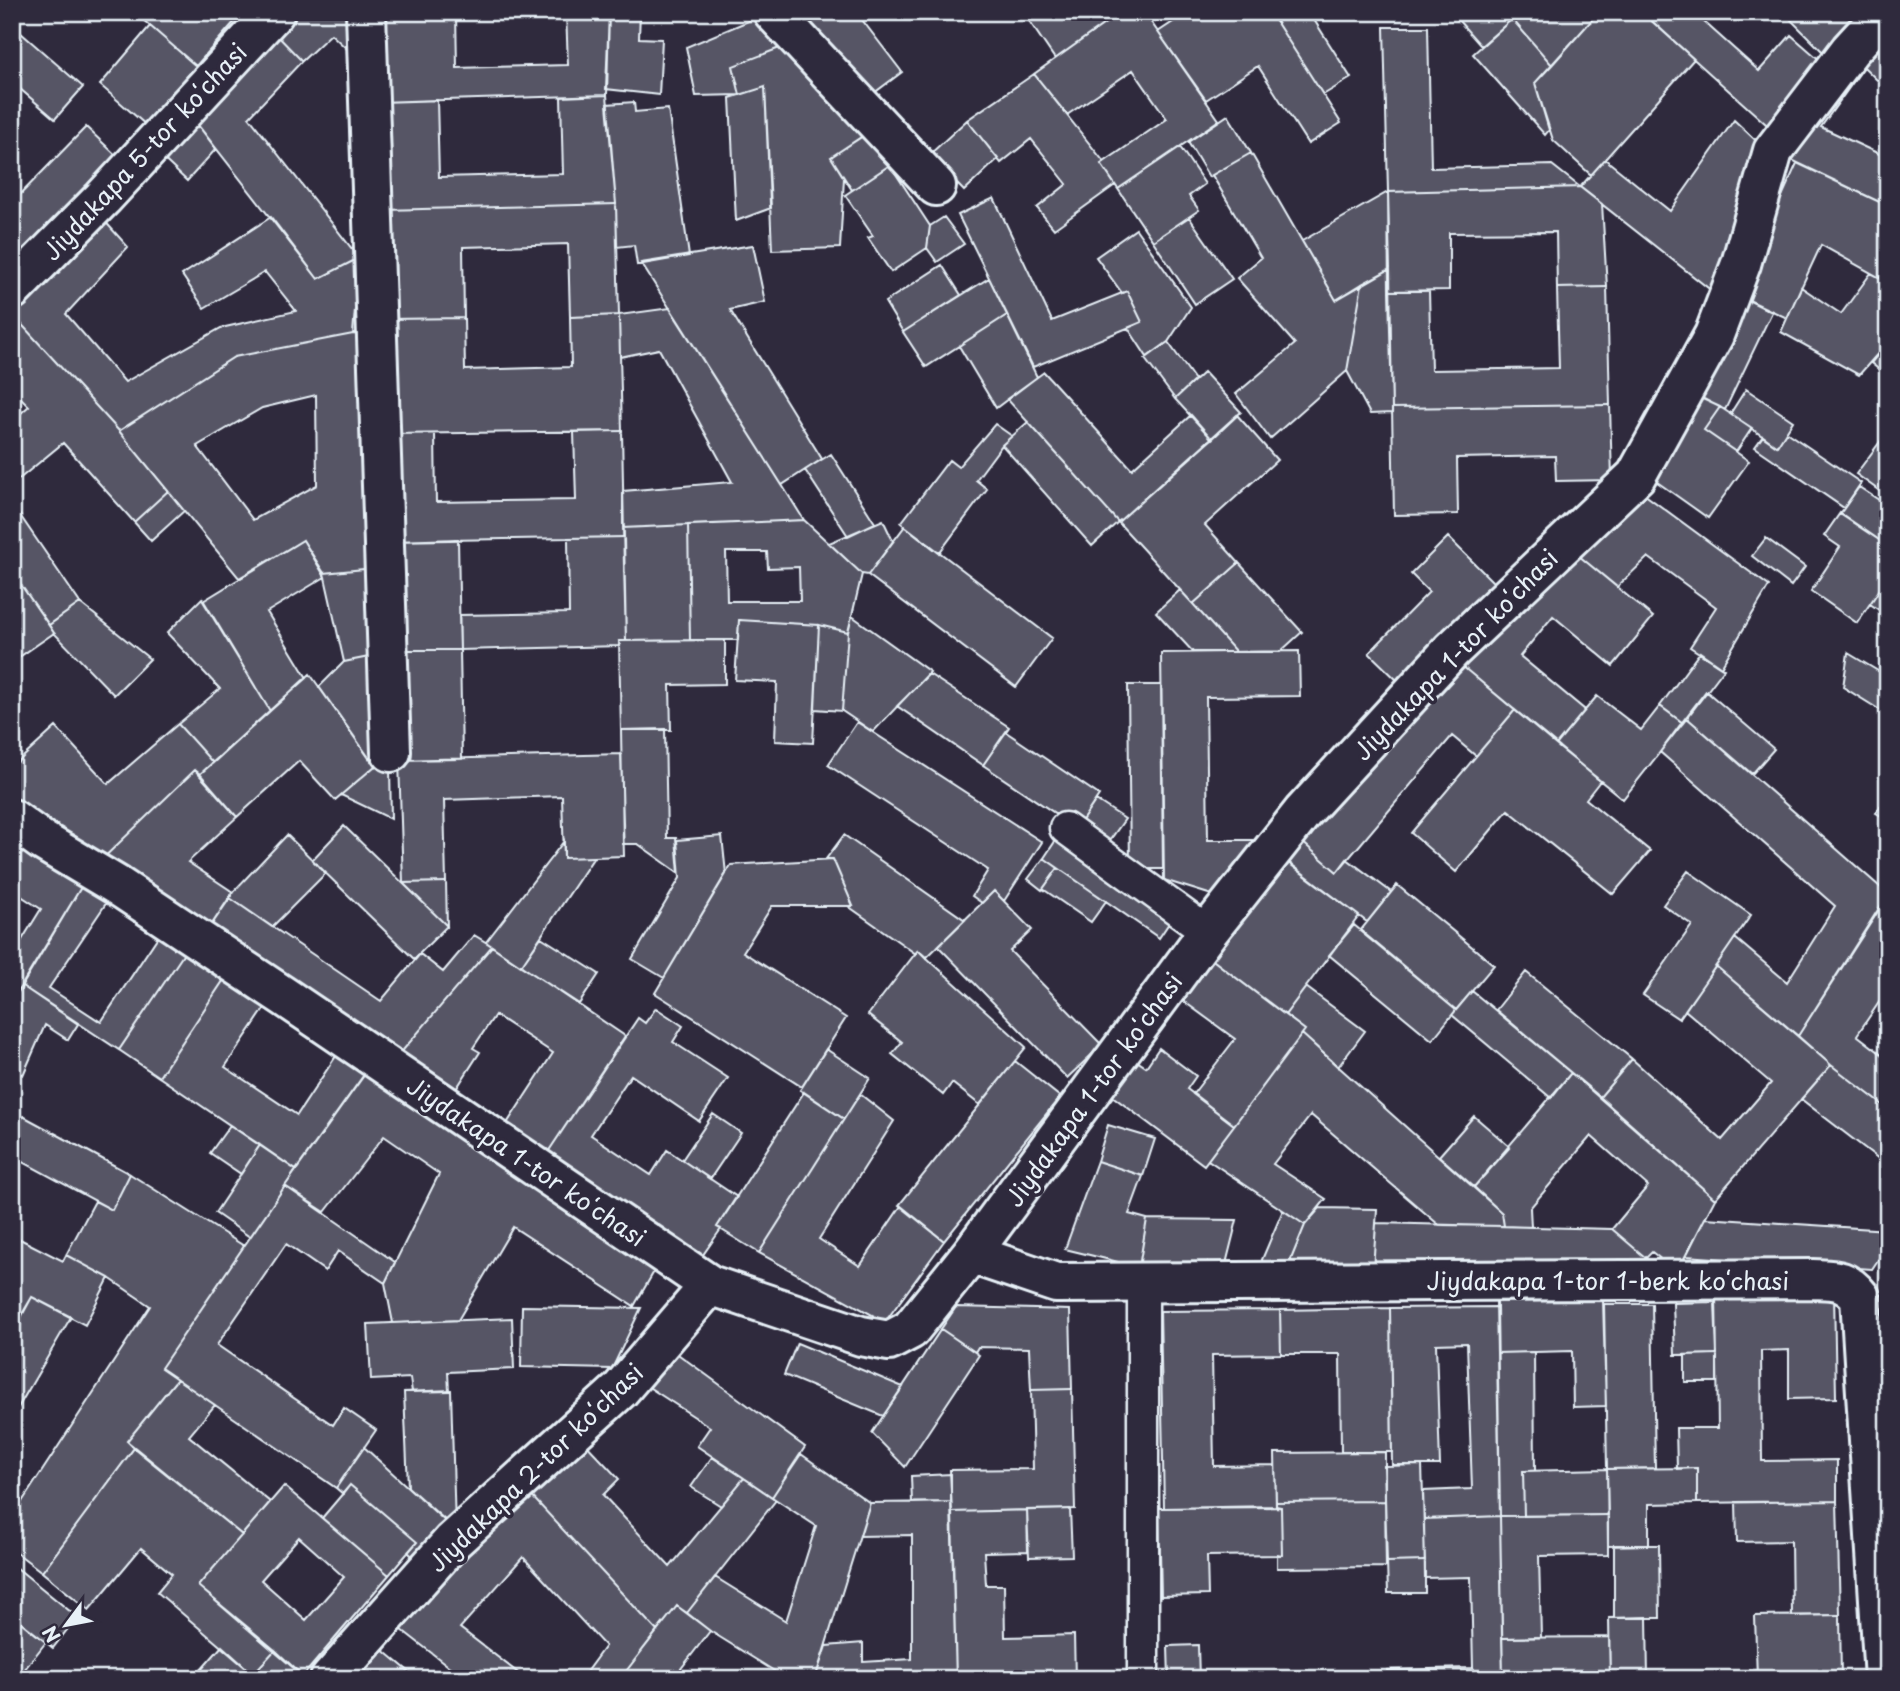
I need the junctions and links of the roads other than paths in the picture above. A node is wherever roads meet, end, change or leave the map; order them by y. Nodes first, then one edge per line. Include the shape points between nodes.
1 (275, 12) edge
2 (366, 12) edge
3 (773, 12) edge
4 (1885, 12) edge
5 (936, 186) dead end
6 (12, 290) edge
7 (391, 752) dead end
8 (12, 819) edge
9 (1065, 828) dead end
10 (1208, 932) junction
11 (971, 1254) junction
12 (1143, 1283) junction
13 (710, 1285) junction
14 (330, 1679) edge
15 (1143, 1679) edge
16 (1884, 1679) edge

1 - 6 street, Jiydakapa 5-tor koʻchasi
2 - 7 street
3 - 5 street
4 - 10 street, Jiydakapa 1-tor koʻchasi via 1773,151 1741,264 1714,335 1636,476 1452,650 1303,812
8 - 13 street, Jiydakapa 1-tor koʻchasi via 274,989
9 - 10 lane
10 - 11 street, Jiydakapa 1-tor koʻchasi
11 - 12 street, Jiydakapa 1-tor 1-berk koʻchasi via 1056,1283
11 - 13 street, Jiydakapa 1-tor koʻchasi via 910,1330 889,1340 861,1336
12 - 15 lane
12 - 16 street, Jiydakapa 1-tor 1-berk koʻchasi via 1812,1279 1840,1281 1852,1287 1860,1297
13 - 14 street, Jiydakapa 2-tor koʻchasi via 620,1390 453,1541

